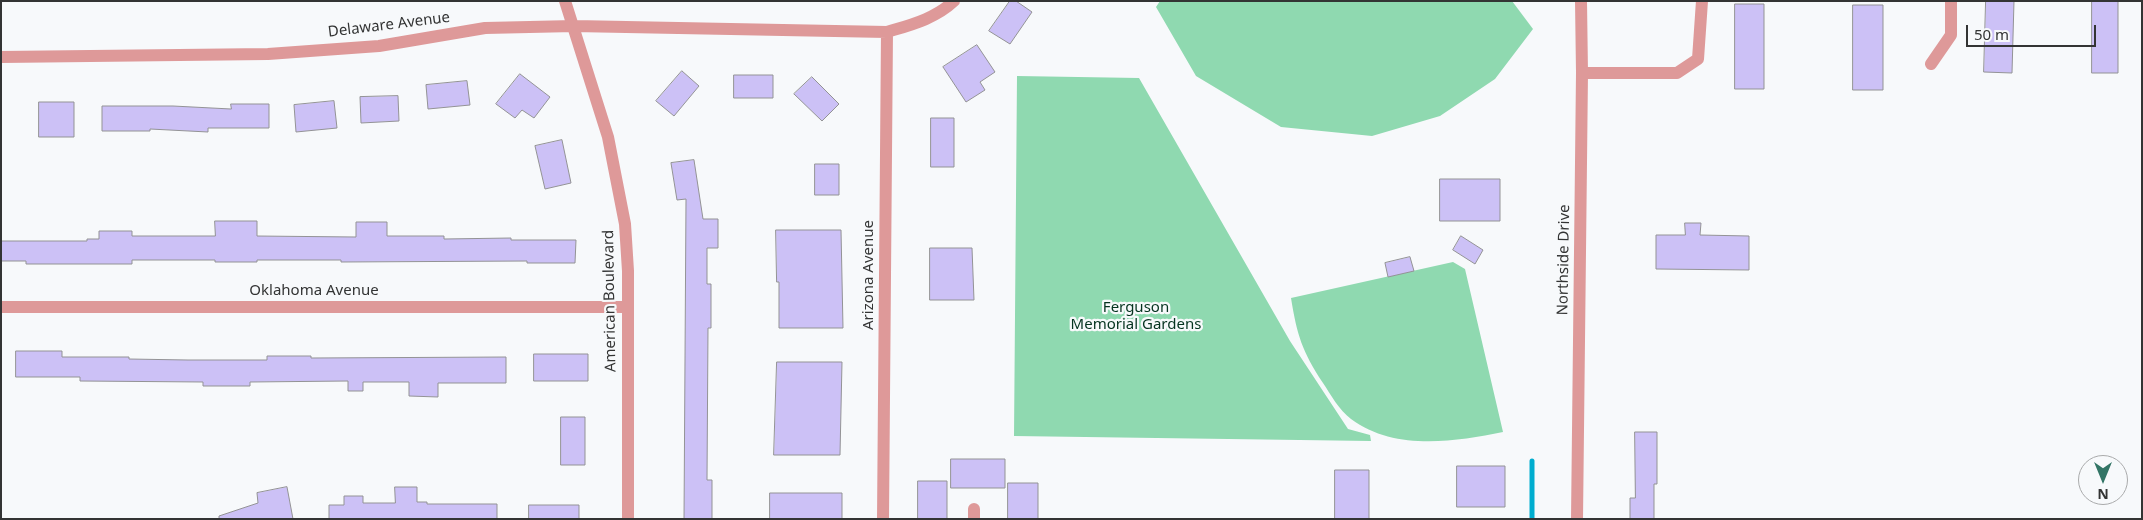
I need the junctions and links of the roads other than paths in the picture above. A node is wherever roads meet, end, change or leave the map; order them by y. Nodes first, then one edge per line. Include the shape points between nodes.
1 (565, 1) edge
2 (954, 1) edge
3 (1581, 1) edge
4 (1702, 1) edge
5 (1951, 1) edge
6 (574, 26) junction
7 (887, 32) junction
8 (1, 57) edge
9 (1930, 64) dead end
10 (1582, 72) junction
11 (1, 307) edge
12 (628, 307) junction
13 (628, 519) edge
14 (884, 519) edge
15 (1577, 519) edge

1 - 6 street, American Boulevard
2 - 7 street, Delaware Avenue via 946,9 917,23
3 - 10 street, Northside Drive
4 - 10 street via 1698,59 1677,73
5 - 9 street via 1951,35
6 - 7 street, Delaware Avenue
6 - 8 street, Delaware Avenue via 485,28 379,46 268,54
6 - 12 street, American Boulevard via 608,137 626,224
7 - 14 street, Arizona Avenue
10 - 15 street, Northside Drive
11 - 12 street, Oklahoma Avenue
12 - 13 street, American Boulevard

